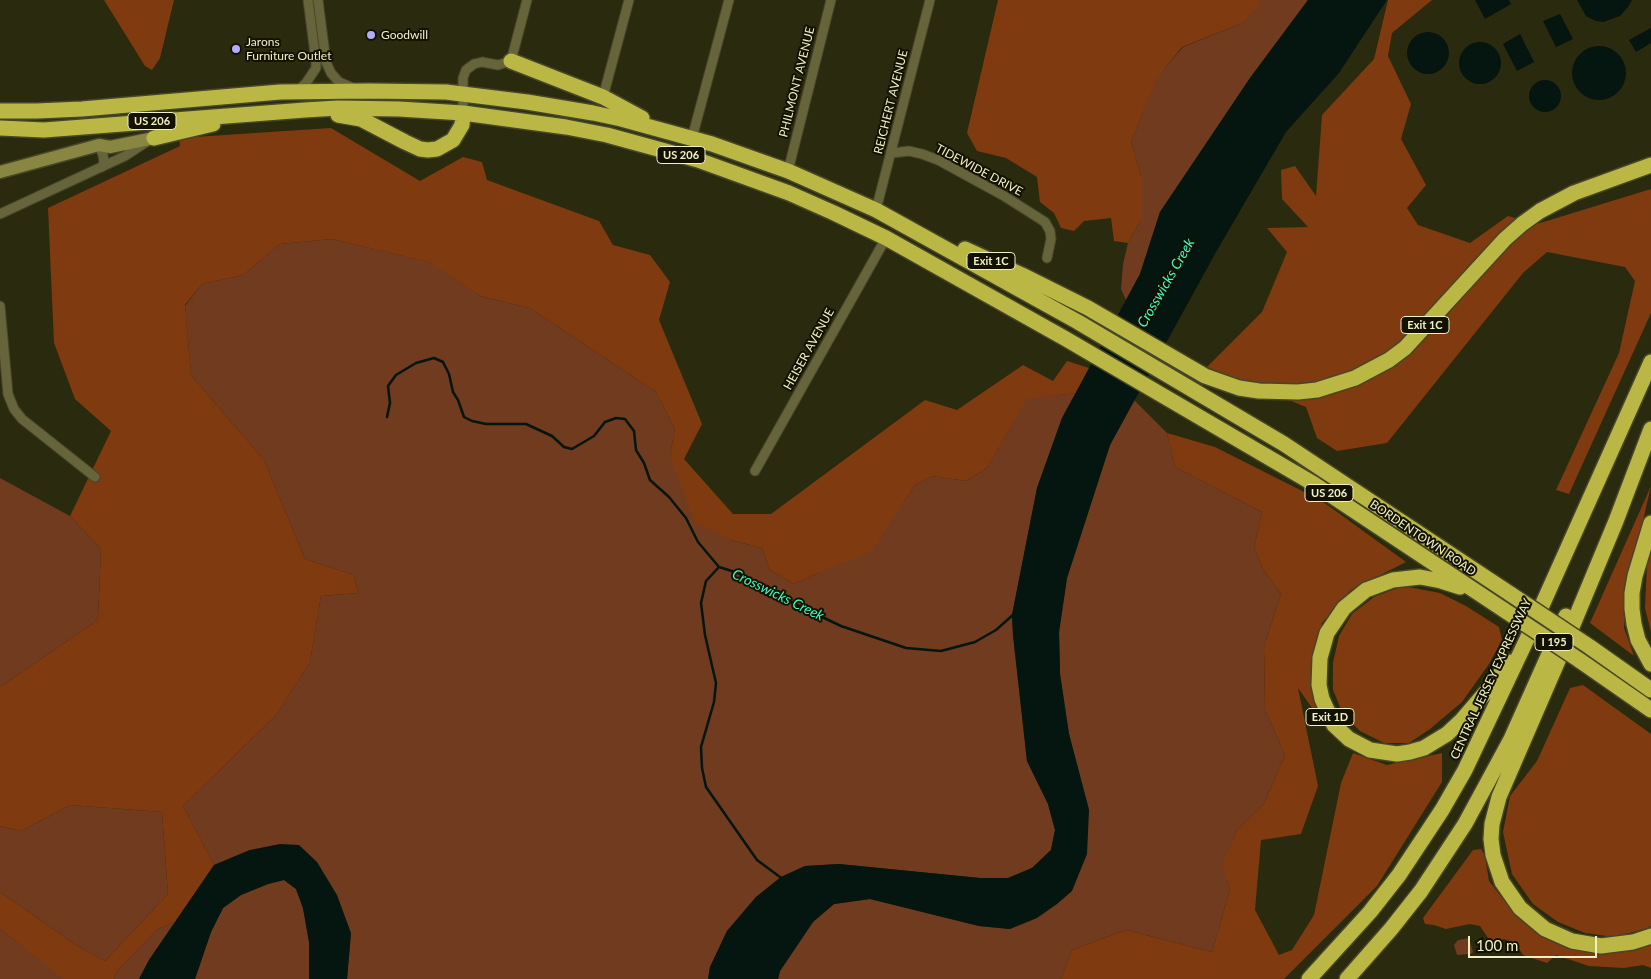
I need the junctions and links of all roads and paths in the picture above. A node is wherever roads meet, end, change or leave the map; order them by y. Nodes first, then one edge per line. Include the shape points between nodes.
1 (308, 0) edge
2 (318, 0) edge
3 (527, 0) edge
4 (629, 0) edge
5 (729, 0) edge
6 (831, 0) edge
7 (930, 0) edge
8 (511, 61) junction
9 (358, 91) junction
10 (295, 92) junction
11 (462, 94) junction
12 (603, 97) junction
13 (305, 110) junction
14 (0, 111) edge
15 (463, 113) junction
16 (256, 114) junction
17 (0, 128) edge
18 (668, 131) junction
19 (154, 138) junction
20 (692, 138) junction
21 (98, 146) junction
22 (892, 152) junction
23 (1651, 165) edge
24 (102, 167) junction
25 (788, 171) junction
26 (0, 172) edge
27 (876, 210) junction
28 (0, 214) edge
29 (892, 219) junction
30 (886, 238) junction
31 (1047, 258) dead end
32 (0, 310) edge
33 (1651, 362) edge
34 (1651, 428) edge
35 (755, 471) dead end
36 (95, 477) dead end
37 (1651, 523) edge
38 (1476, 592) junction
39 (1527, 638) junction
40 (1651, 664) edge
41 (1651, 690) edge
42 (1651, 710) edge
43 (1651, 936) edge
44 (1309, 979) edge
45 (1347, 979) edge

1 - 10 street via 316,68
2 - 9 street via 328,68 339,82
3 - 8 street
4 - 12 street
5 - 20 street
6 - 25 street, PHILMONT AVENUE
7 - 22 street, REICHERT AVENUE
8 - 11 street via 474,64 466,70
8 - 12 highway
9 - 10 highway, US 206
9 - 11 highway, US 206
10 - 14 highway, US 206 via 82,109
11 - 15 street
11 - 18 highway, US 206 via 585,112
12 - 18 highway
13 - 15 highway, US 206 via 399,108
13 - 15 highway via 361,119 428,150 437,150 453,140 462,125
13 - 16 highway, US 206
15 - 30 highway, US 206 via 607,134 652,146 782,190
16 - 17 highway, US 206 via 44,130
16 - 19 highway
18 - 20 highway, US 206
19 - 21 street via 110,147
19 - 24 street
20 - 25 highway, US 206
21 - 24 street via 103,155
21 - 26 street
22 - 27 street, REICHERT AVENUE
22 - 31 street, TIDEWIDE DRIVE via 909,152 938,160 1045,222 1051,242
23 - 29 highway, Exit 1C via 1574,193 1540,210 1505,239 1405,348 1389,360 1355,378 1317,390 1288,393 1259,391 1198,373 1088,308 1022,275
24 - 28 street
25 - 27 highway, US 206
27 - 29 highway, US 206
29 - 41 highway, BORDENTOWN ROAD / US 206, bridge via 1078,322 1291,448
30 - 35 street, HEISER AVENUE
30 - 38 highway, BORDENTOWN ROAD / US 206 via 1224,430 1314,484
32 - 36 street via 8,394 14,409 22,419
33 - 39 highway, CENTRAL JERSEY EXPRESSWAY / I 195
34 - 43 highway via 1616,521 1499,797 1491,840 1496,869 1506,889 1520,908 1545,928 1572,941 1601,946
34 - 45 highway, I 195 via 1511,740 1481,797 1421,891
37 - 40 highway via 1634,576 1632,609 1638,640
38 - 39 highway, Exit 1D via 1441,581 1406,578 1372,587 1344,608 1322,645 1318,672 1322,699 1340,731 1359,745 1384,753 1397,754 1424,748 1462,720
38 - 42 highway, BORDENTOWN ROAD / US 206, bridge
39 - 44 highway, CENTRAL JERSEY EXPRESSWAY / I 195 via 1465,770 1425,836 1370,912

